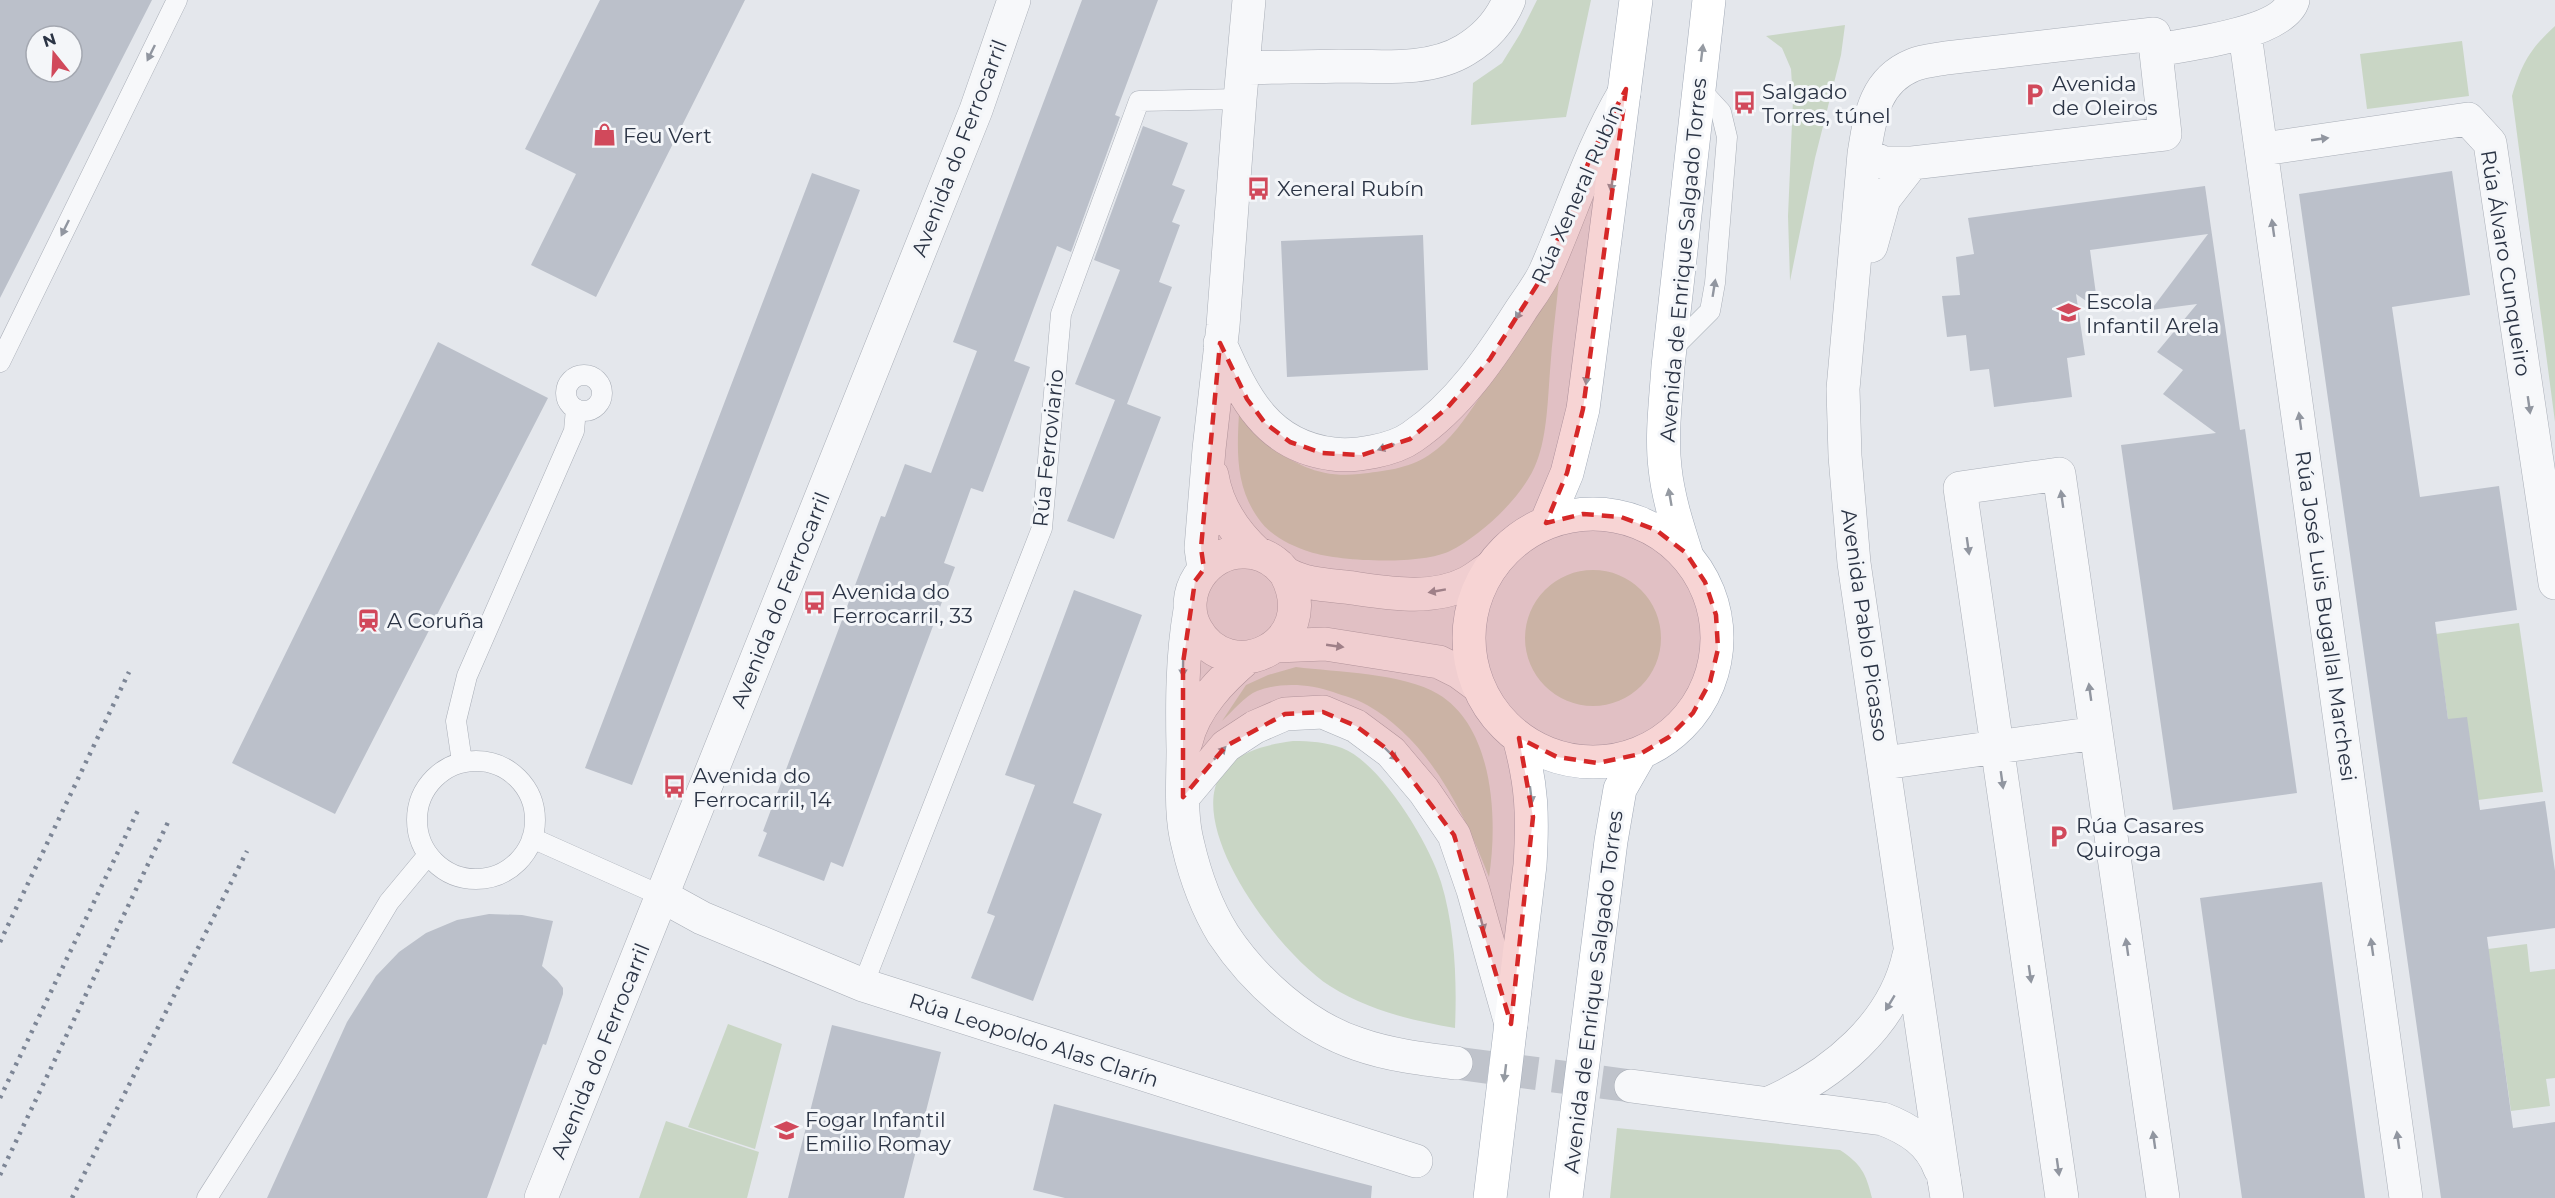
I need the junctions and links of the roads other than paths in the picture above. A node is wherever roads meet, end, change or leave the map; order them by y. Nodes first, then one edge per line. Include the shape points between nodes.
1 (177, 0) edge
2 (1014, 0) edge
3 (1250, 0) edge
4 (1509, 0) edge
5 (1636, 0) edge
6 (1709, 0) edge
7 (2294, 0) edge
8 (2245, 34) junction
9 (2156, 50) junction
10 (1241, 83) junction
11 (1626, 88) junction
12 (2262, 149) junction
13 (1864, 154) junction
14 (1912, 163) junction
15 (1850, 323) junction
16 (1220, 343) junction
17 (0, 362) edge
18 (576, 409) dead end
19 (1209, 449) junction
20 (1546, 523) junction
21 (1258, 554) junction
22 (1686, 554) junction
23 (1490, 568) junction
24 (1204, 569) junction
25 (1286, 574) junction
26 (2555, 583) edge
27 (1190, 610) junction
28 (1262, 651) junction
29 (1478, 686) junction
30 (2096, 733) junction
31 (1519, 738) junction
32 (1998, 747) junction
33 (1640, 754) junction
34 (1183, 758) junction
35 (462, 762) junction
36 (1884, 763) junction
37 (1183, 797) junction
38 (532, 838) junction
39 (428, 855) junction
40 (662, 896) junction
41 (1910, 948) junction
42 (863, 985) junction
43 (1511, 1024) junction
44 (1456, 1063) tunnel mouth
45 (1631, 1086) tunnel mouth
46 (1932, 1094) junction
47 (1769, 1103) junction
48 (1915, 1134) junction
49 (1416, 1161) dead end
50 (1945, 1189) edge
51 (207, 1198) edge
52 (541, 1198) edge
53 (1490, 1198) edge
54 (1566, 1198) edge
55 (2062, 1198) edge
56 (2163, 1198) edge
57 (2406, 1198) edge

1 -> 17 lane
2 - 40 street, Avenida do Ferrocarril via 975,110
3 - 10 street
4 - 10 street via 1487,35 1463,52 1434,61
5 - 11 main road
22 -> 6 main road, Avenida de Enrique Salgado Torres via 1664,467 1665,417
7 - 8 street via 2273,20
8 - 9 street
8 - 12 street, Rúa José Luis Bugallal Marchesi
9 - 13 street via 2154,34 1914,64 1888,79 1872,108
9 - 14 street via 2165,134
10 - 16 street
10 - 42 lane, Rúa Ferroviario via 1139,100 1061,315 1042,528
11 -> 16 street, Rúa Xeneral Rubín via 1593,151 1544,274 1490,359 1448,408 1410,439 1362,455 1322,453 1290,442 1265,423 1247,399
11 -> 20 main road via 1583,409 1567,473
12 -> 26 street, Rúa Álvaro Cunqueiro via 2468,119 2490,143
57 -> 12 street, Rúa José Luis Bugallal Marchesi
13 - 14 street via 1884,163
13 - 15 street, Avenida Pablo Picasso
14 - 15 street via 1884,199
15 - 36 street, Avenida Pablo Picasso via 1843,389 1845,456 1854,564
16 - 19 street
18 - 35 lane via 573,430 467,676 456,721
19 - 21 street via 1214,490 1221,507 1242,539
19 - 24 street via 1201,548
20 - 22 main road via 1583,514 1621,517 1656,530
20 - 23 main road via 1515,541
21 - 24 street via 1229,553
21 - 25 street via 1269,558
22 - 33 main road via 1705,582 1716,615 1718,649 1710,682 1693,713 1669,737
23 -> 25 street via 1466,584 1403,595 1332,586
23 - 29 main road via 1473,606 1468,646
24 - 27 street via 1195,581
25 - 28 street via 1296,604 1294,620 1287,634
27 - 28 street via 1203,640 1216,650 1232,656
27 -> 34 street via 1183,663
28 -> 29 street via 1325,645 1439,662
28 - 34 street via 1225,676 1194,718
29 - 31 main road via 1495,715
30 - 32 street
30 -> 32 street via 2059,474 2026,478 1960,488
56 -> 30 street
31 - 33 main road via 1557,757 1588,762
31 -> 43 main road via 1528,770 1533,817
32 - 36 street
32 -> 55 street
33 - 54 main road, Avenida de Enrique Salgado Torres via 1620,789 1611,842
34 - 37 street
35 - 38 lane via 482,760 501,765 517,776 529,791 535,810
35 - 39 lane via 430,782 420,799 416,819 419,838
36 - 41 street, Avenida Pablo Picasso
37 -> 43 street via 1226,746 1285,714 1323,712 1356,726 1391,752 1454,835
37 - 44 street via 1187,844 1201,886 1222,933 1253,972 1295,1009 1328,1031 1358,1044 1405,1056
38 - 39 lane via 516,864 500,874 480,879 461,877 443,869
38 - 40 lane
39 - 51 lane via 389,902
40 - 42 street, Rúa Leopoldo Alas Clarín via 702,918
40 - 52 street, Avenida do Ferrocarril
41 - 46 street, Avenida Pablo Picasso
41 -> 47 street via 1905,975 1895,995 1863,1037 1827,1071
42 - 49 street, Rúa Leopoldo Alas Clarín
43 -> 53 main road
45 - 47 street
46 - 48 street, Avenida Pablo Picasso via 1929,1109
46 - 50 street, Avenida Pablo Picasso
47 - 48 street via 1883,1119
48 - 50 street, Avenida Pablo Picasso via 1937,1161

